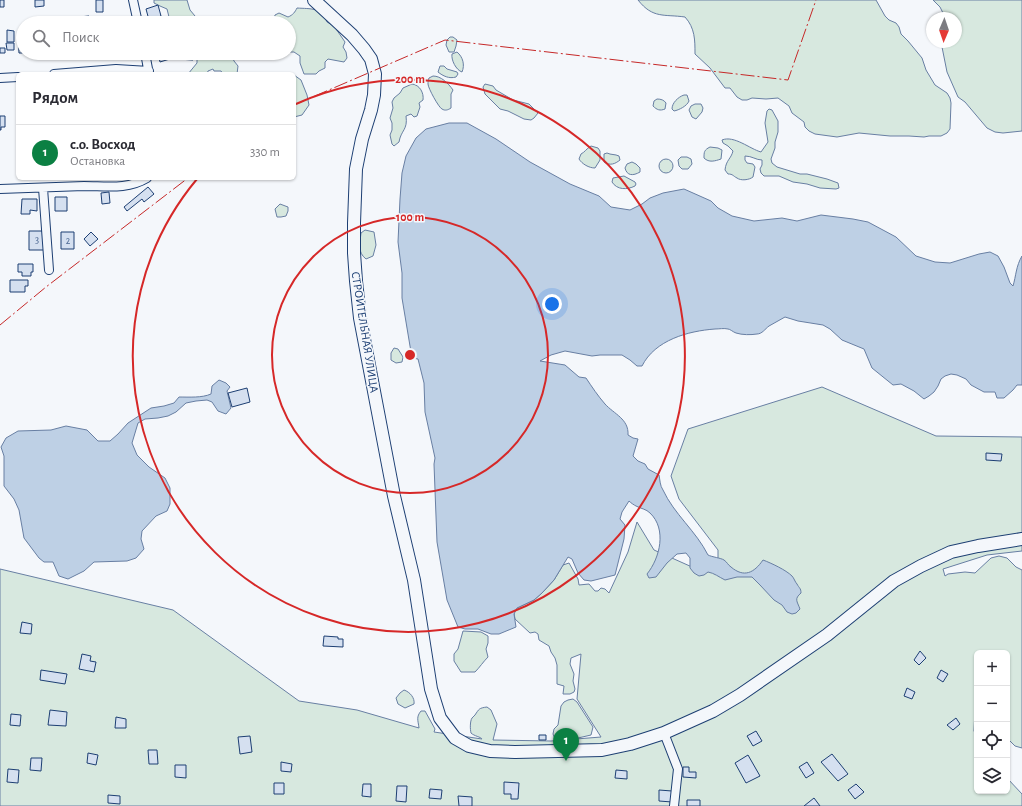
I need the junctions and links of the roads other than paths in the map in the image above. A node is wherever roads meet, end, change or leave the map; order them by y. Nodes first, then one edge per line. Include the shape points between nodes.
1 (133, 0) edge
2 (314, 0) edge
3 (136, 16) edge
4 (146, 60) edge
5 (79, 72) edge
6 (149, 72) edge
7 (16, 77) edge
8 (0, 78) edge
9 (144, 180) edge
10 (43, 188) junction
11 (0, 189) edge
12 (49, 270) dead end
13 (1022, 539) edge
14 (664, 734) junction
15 (674, 806) edge

1 - 3 street
2 - 14 street, СТРОИТЕЛЬНАЯ УЛИЦА via 364,49 371,59 374,74 374,96 356,169 356,281 364,344 394,496 414,580 431,689 440,718 455,738 469,746 490,751 602,750
4 - 6 street
5 - 6 street via 116,69
7 - 8 street
9 - 10 street via 119,187
10 - 11 street
10 - 12 street
13 - 14 street, СТРОИТЕЛЬНАЯ УЛИЦА via 951,552 921,566 894,581 827,635 740,695
14 - 15 street via 678,768

